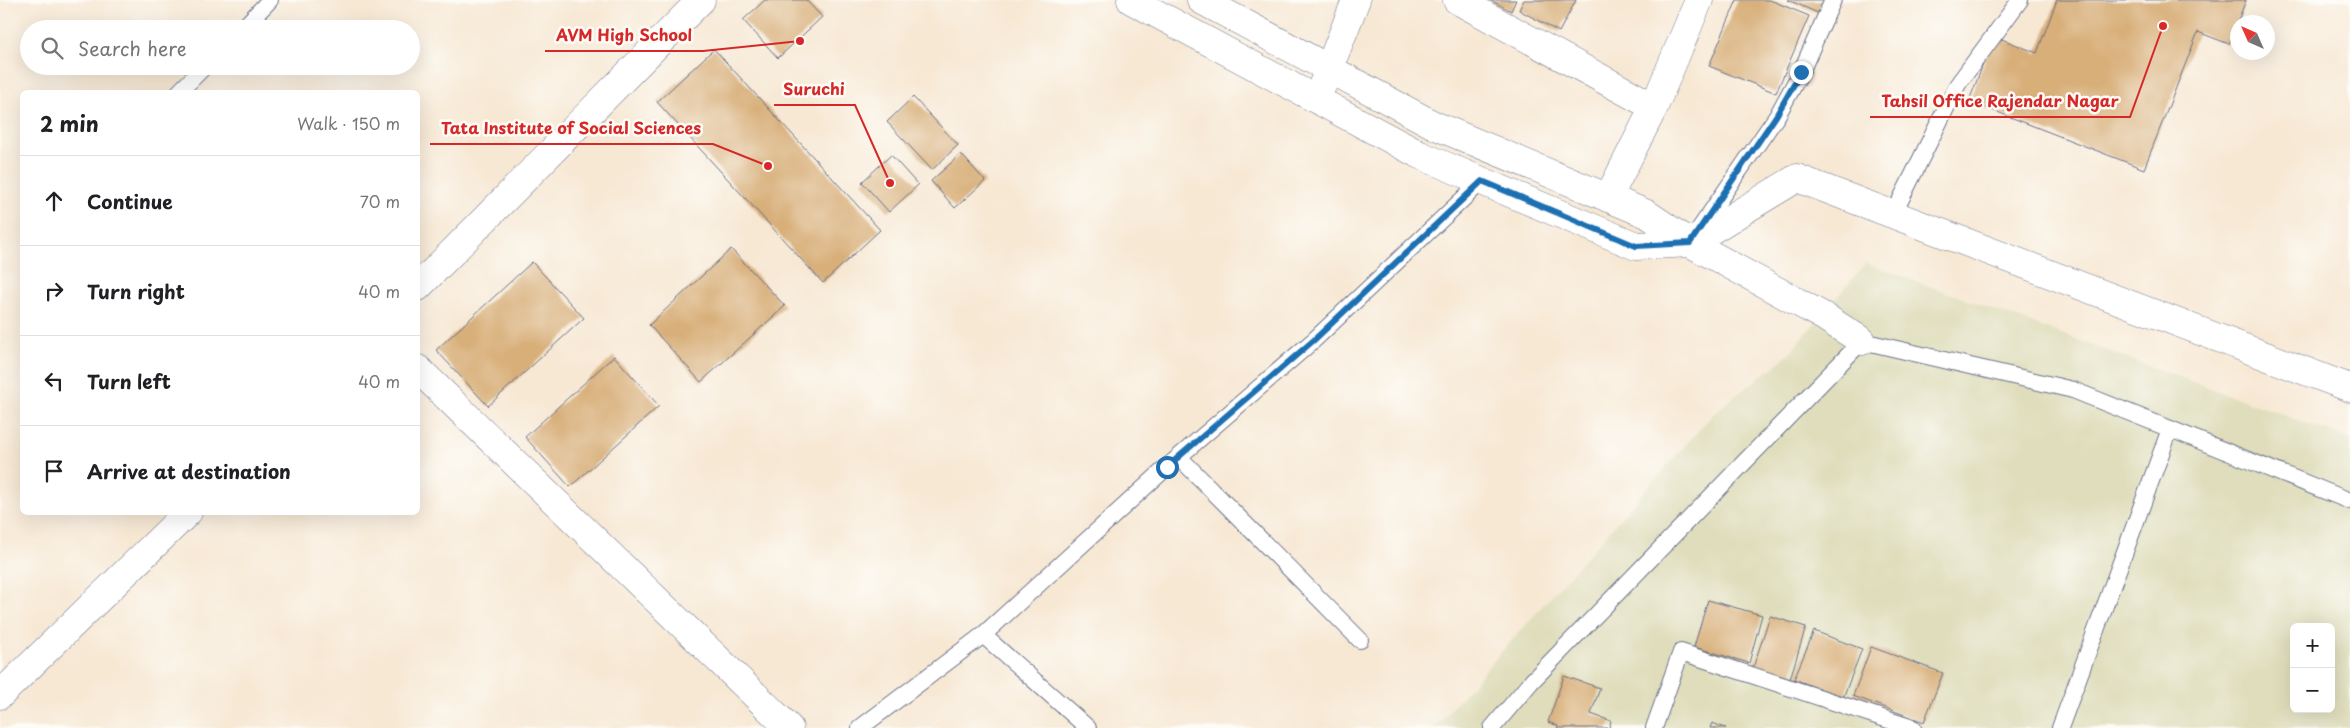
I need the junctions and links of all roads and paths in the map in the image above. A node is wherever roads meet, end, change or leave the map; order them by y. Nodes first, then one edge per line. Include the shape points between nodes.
1 (270, 0) edge
2 (700, 0) edge
3 (1131, 0) edge
4 (1202, 0) edge
5 (1356, 0) edge
6 (1457, 0) edge
7 (1699, 0) edge
8 (1833, 0) edge
9 (2020, 0) edge
10 (251, 20) edge
11 (1330, 68) junction
12 (195, 75) edge
13 (180, 90) edge
14 (1317, 99) junction
15 (1654, 108) junction
16 (1482, 181) junction
17 (1608, 198) junction
18 (1893, 215) junction
19 (1690, 243) junction
20 (420, 285) edge
21 (1862, 341) junction
22 (420, 371) edge
23 (2350, 388) edge
24 (2170, 429) junction
25 (1179, 457) junction
26 (2350, 501) edge
27 (185, 515) edge
28 (983, 635) junction
29 (1360, 640) dead end
30 (0, 695) edge
31 (788, 728) edge
32 (860, 728) edge
33 (1088, 728) edge
34 (1492, 728) edge
35 (1654, 728) edge
36 (1913, 728) edge
37 (2060, 728) edge

1 - 10 lane
2 - 20 street
3 - 14 street
4 - 11 street
5 - 11 street
6 - 15 street
7 - 15 street
8 - 19 lane via 1801,72 1776,116
9 - 18 lane via 1958,84
11 - 14 street
11 - 17 street via 1434,125
12 - 13 lane
14 - 16 street via 1420,155
15 - 17 street
16 - 19 street via 1636,246
16 - 25 lane via 1314,340
17 - 19 street via 1647,214
18 - 19 street via 1797,178
18 - 23 street
19 - 21 street
21 - 24 lane via 2073,390
21 - 34 lane via 1531,682
22 - 31 street
24 - 26 lane
24 - 37 lane
25 - 28 lane
25 - 29 lane
27 - 30 street
28 - 32 lane
28 - 33 lane
35 - 36 lane via 1681,652

